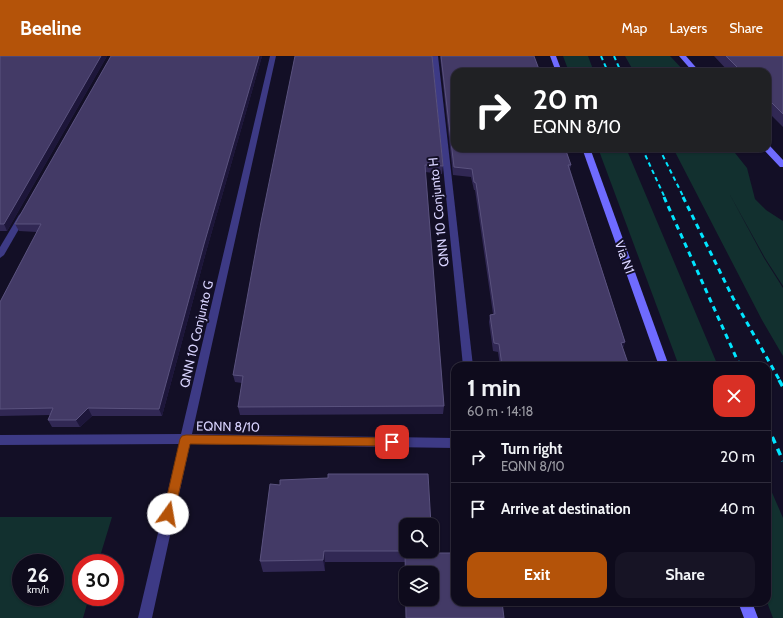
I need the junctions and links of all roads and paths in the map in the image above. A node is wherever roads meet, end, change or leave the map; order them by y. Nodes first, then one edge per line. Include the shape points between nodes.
1 (273, 56) edge
2 (435, 56) edge
3 (553, 56) edge
4 (682, 56) edge
5 (558, 68) edge
6 (693, 68) edge
7 (587, 152) edge
8 (771, 152) edge
9 (783, 165) edge
10 (27, 207) edge
11 (0, 255) edge
12 (468, 362) edge
13 (663, 362) edge
14 (186, 439) junction
15 (0, 440) edge
16 (451, 443) edge
17 (746, 606) edge
18 (145, 618) edge
19 (751, 618) edge

1 - 14 street, QNN 10 Conjunto G
2 - 12 street, QNN 10 Conjunto H
3 - 5 main road
4 - 6 main road
7 - 13 main road, Via N1
8 - 9 main road
10 - 11 street
14 - 15 street, EQNN 8/10
14 - 16 street, EQNN 8/10
14 - 18 street, QNN 10 Conjunto G
17 - 19 main road

